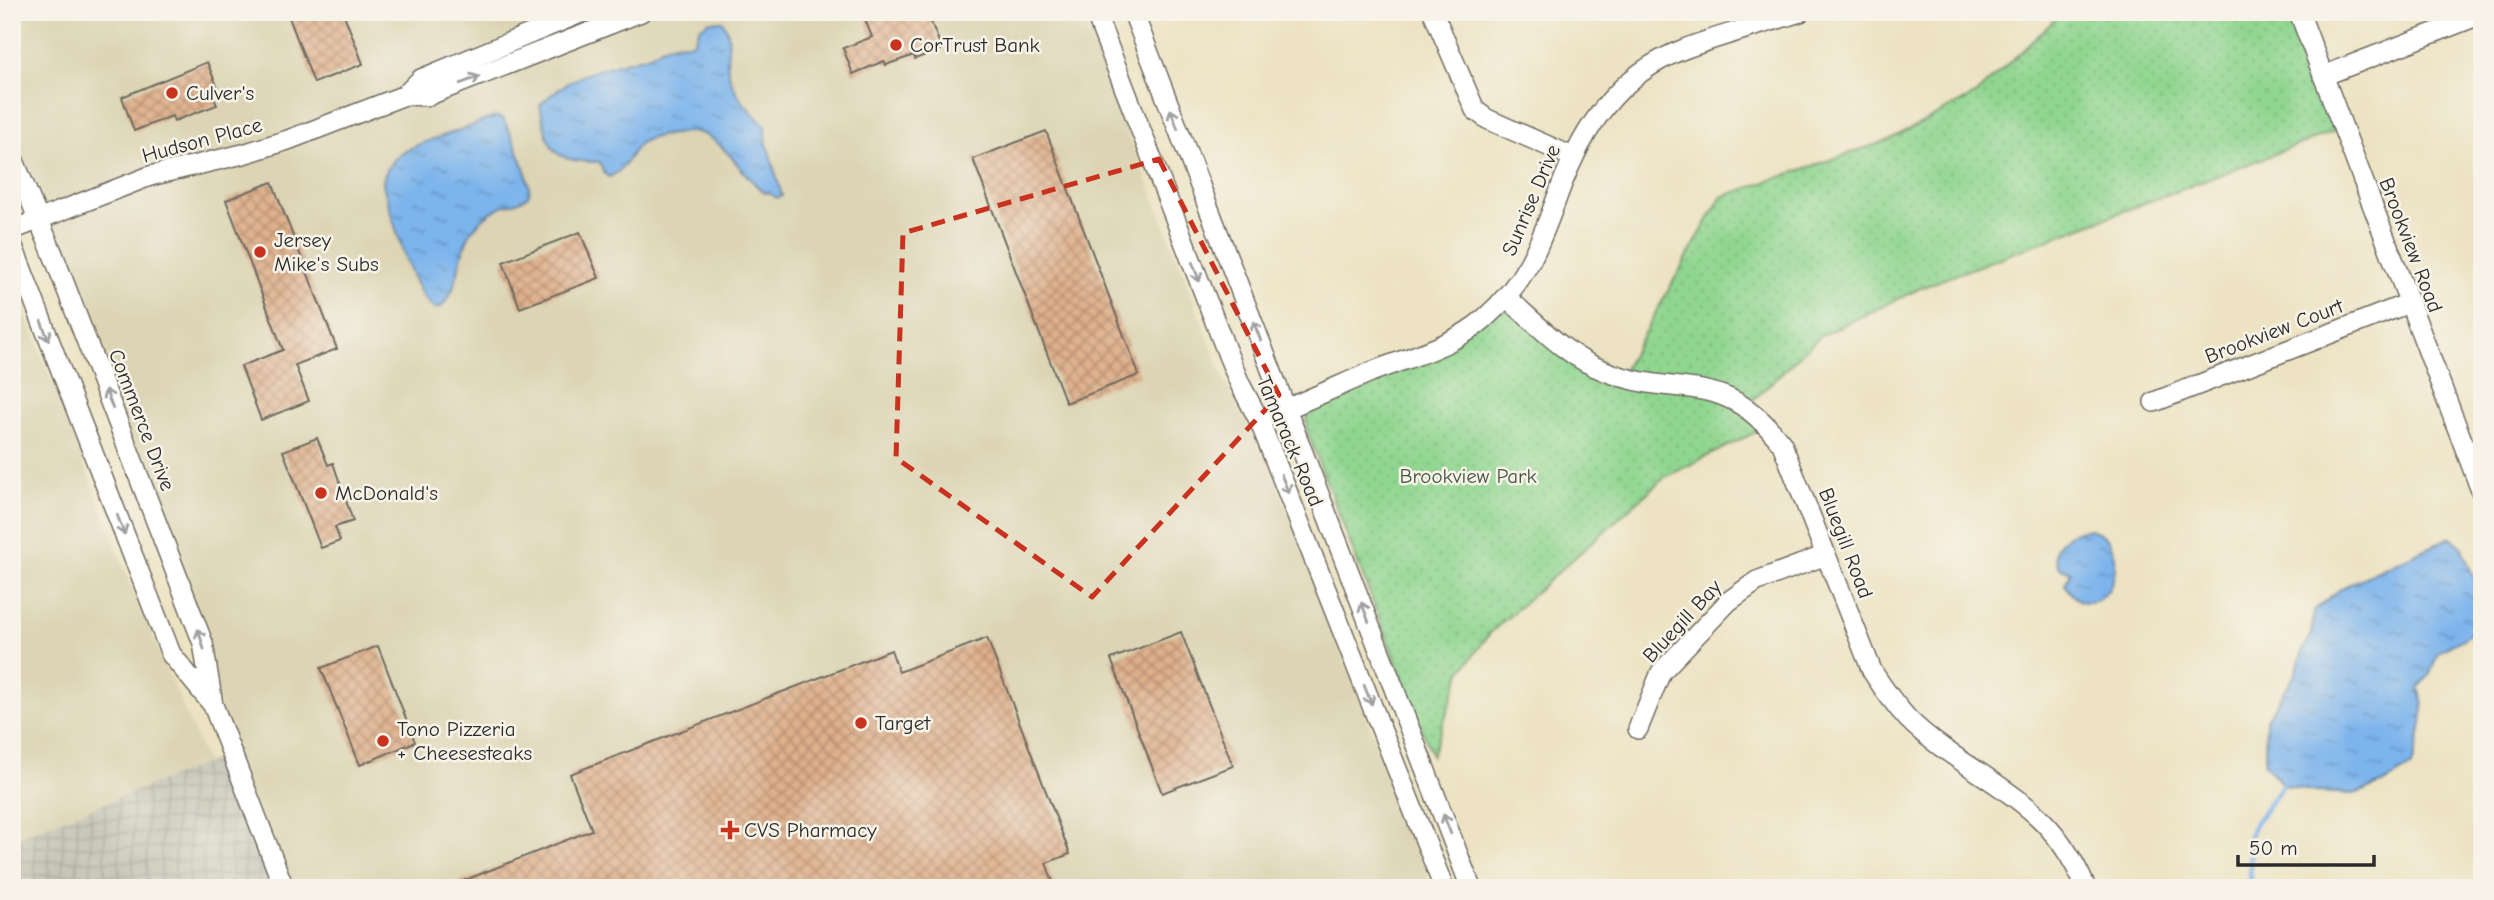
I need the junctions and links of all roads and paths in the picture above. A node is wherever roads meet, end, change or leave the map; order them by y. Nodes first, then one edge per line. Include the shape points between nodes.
1 (583, 12) edge
2 (641, 12) edge
3 (1095, 12) edge
4 (1133, 12) edge
5 (1433, 12) edge
6 (1800, 12) edge
7 (2299, 12) edge
8 (2482, 14) edge
9 (2323, 76) junction
10 (405, 95) junction
11 (12, 156) edge
12 (1573, 157) junction
13 (39, 219) junction
14 (12, 230) edge
15 (12, 244) edge
16 (1506, 298) junction
17 (2409, 303) junction
18 (2154, 402) dead end
19 (1287, 409) junction
20 (1259, 420) junction
21 (2482, 494) edge
22 (1826, 555) junction
23 (213, 705) junction
24 (1639, 729) dead end
25 (284, 888) edge
26 (1444, 888) edge
27 (1471, 888) edge
28 (2086, 888) edge

1 - 10 street, Hudson Place via 421,79
10 -> 2 street, Hudson Place via 427,96
3 -> 20 street, Tamarack Road via 1228,355
19 -> 4 street, Tamarack Road
5 - 12 street via 1475,110
6 - 12 street, Sunrise Drive via 1662,60 1610,99
7 - 9 street, Brookview Road
8 - 9 street
9 - 17 street, Brookview Road
10 - 13 street, Hudson Place via 266,148 150,176
11 - 13 street, Commerce Drive
12 - 16 street, Sunrise Drive via 1534,258
13 - 14 street, Hudson Place
23 -> 13 street, Commerce Drive via 203,643
15 -> 23 street, Commerce Drive via 171,654
16 - 19 street, Sunrise Drive via 1461,336
16 - 22 street, Bluegill Road via 1585,363 1630,379 1707,389 1746,407 1782,444
17 - 18 street, Brookview Court
17 - 21 street, Brookview Road
19 - 20 street, Sunrise Drive
27 -> 19 street, Tamarack Road
20 -> 26 street, Tamarack Road
22 - 24 street, Bluegill Bay via 1756,581 1729,601 1661,672
22 - 28 street, Bluegill Road via 1872,671 1890,698 1930,738 2033,812 2054,834
23 - 25 street, Commerce Drive

